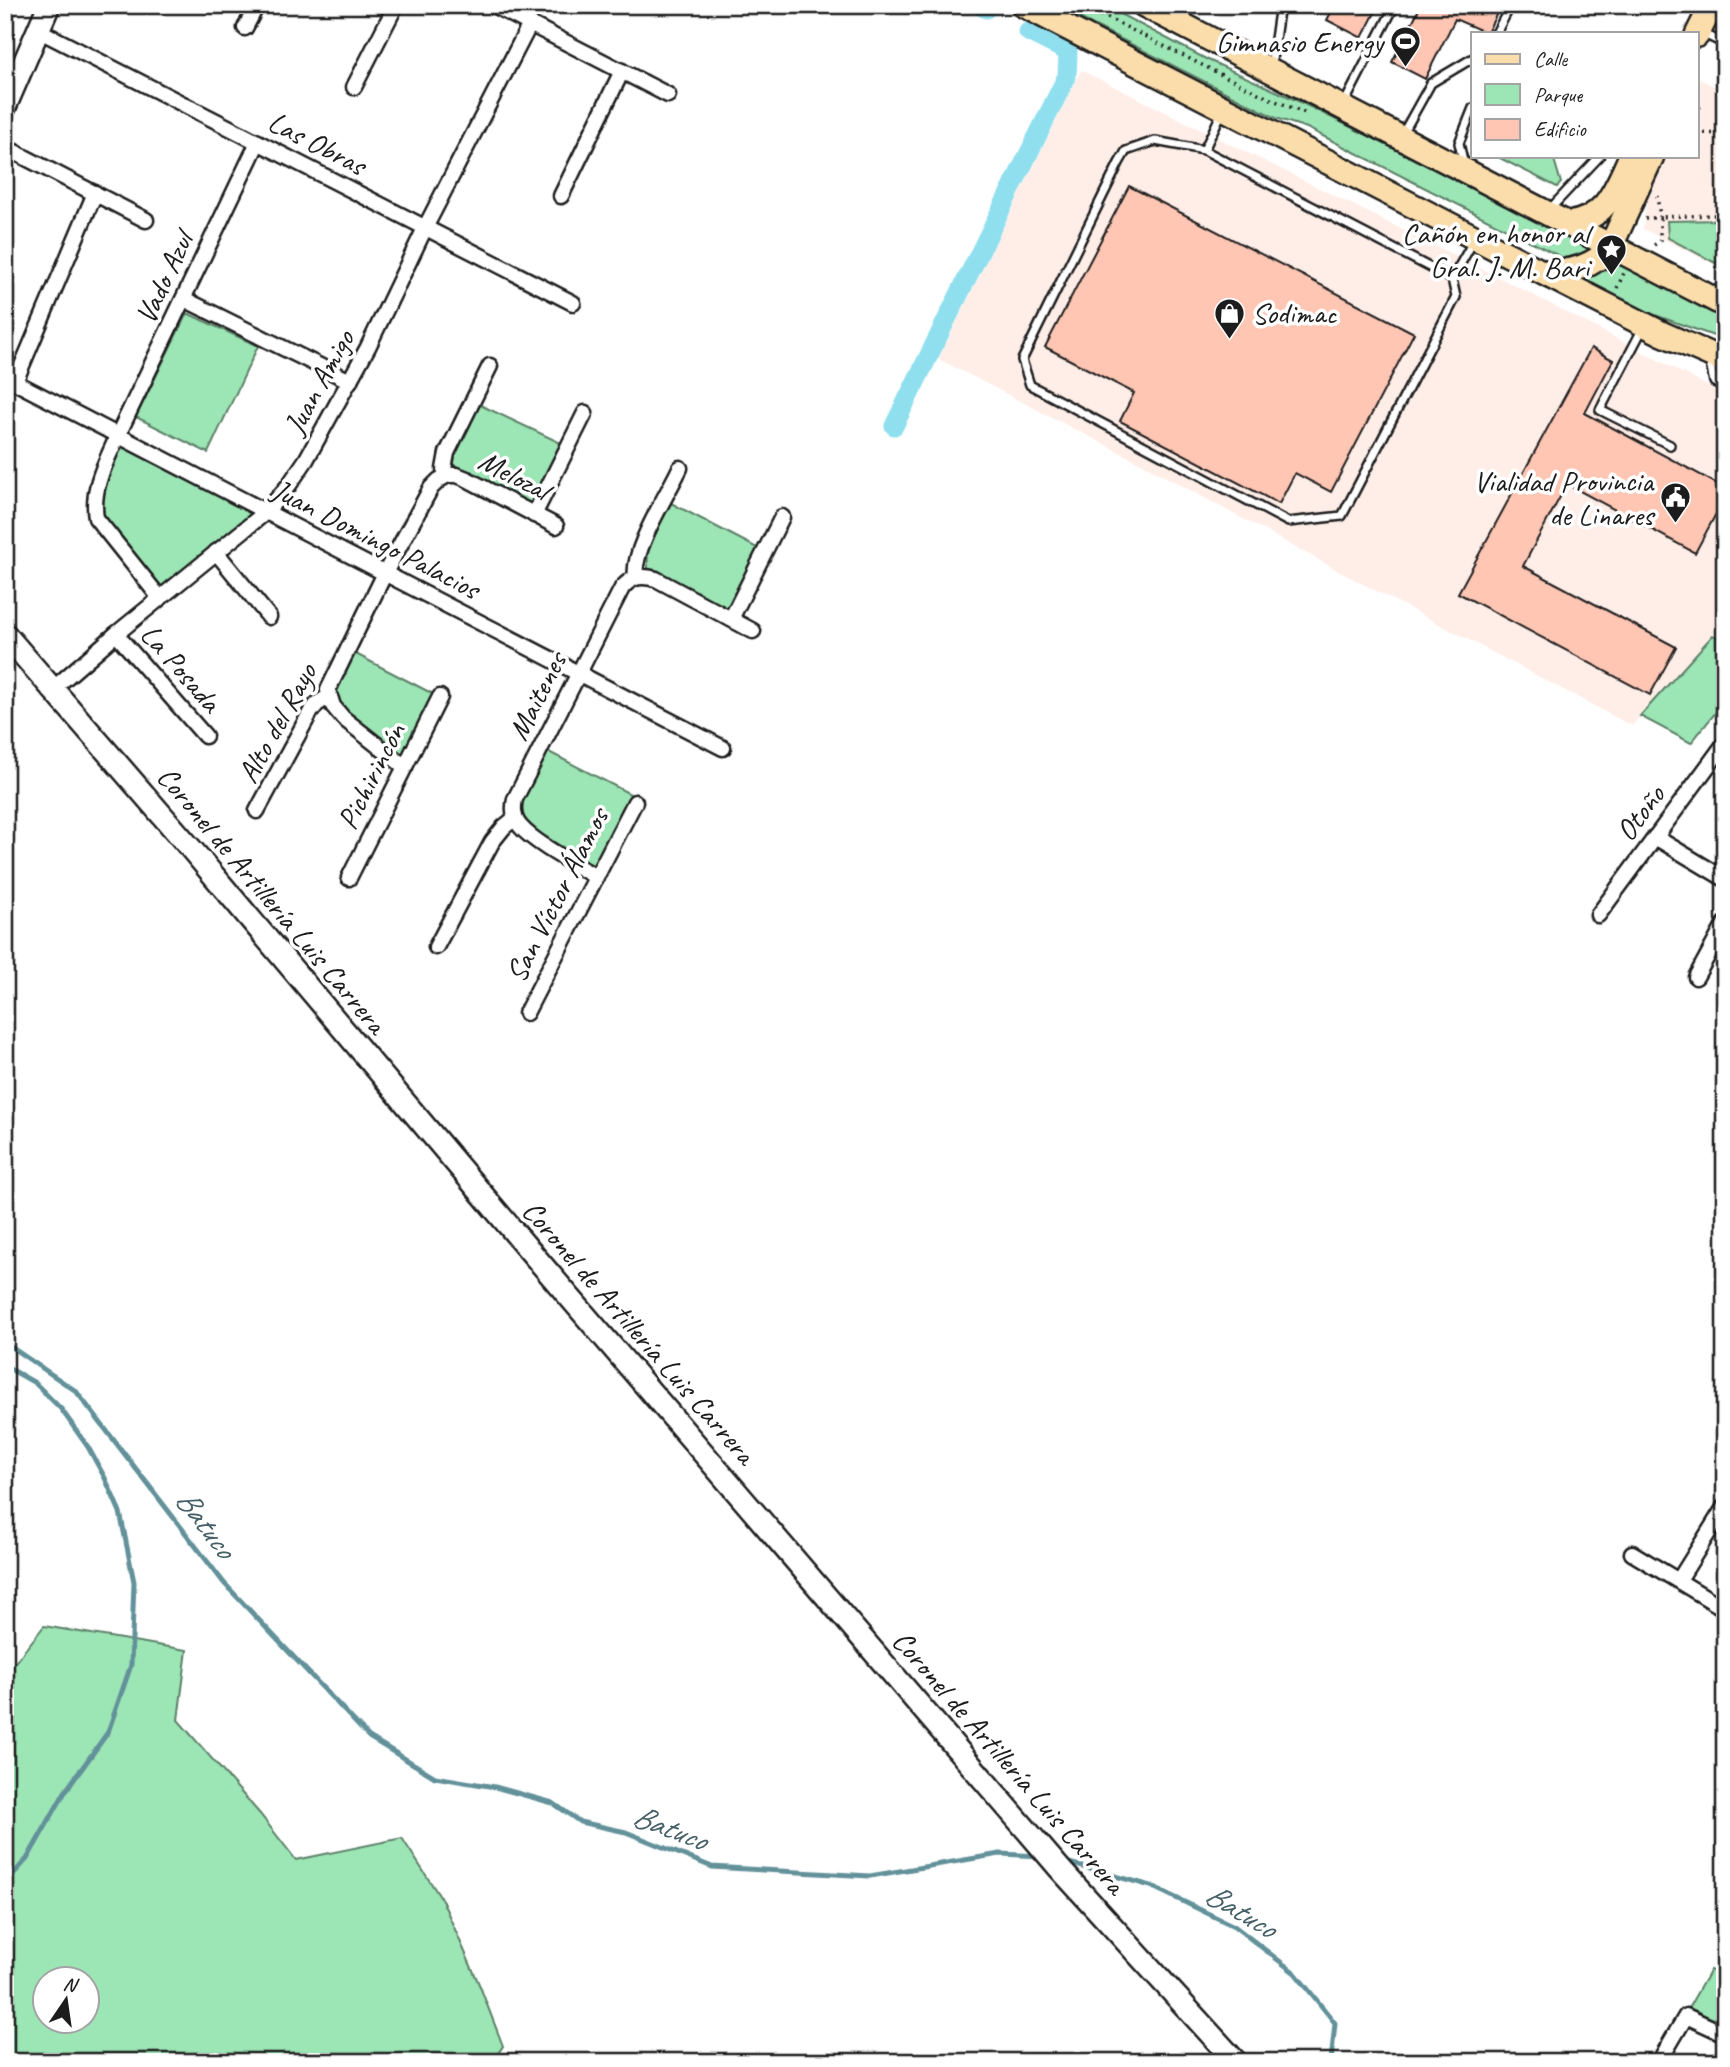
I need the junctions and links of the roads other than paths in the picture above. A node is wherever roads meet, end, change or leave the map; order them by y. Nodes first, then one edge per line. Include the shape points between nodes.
1 (49, 5) edge
2 (257, 5) edge
3 (396, 5) edge
4 (493, 5) edge
5 (1023, 5) edge
6 (1278, 5) edge
7 (1395, 5) edge
8 (1511, 5) edge
9 (1712, 5) edge
10 (1149, 6) edge
11 (530, 24) junction
12 (245, 29) dead end
13 (38, 30) junction
14 (1497, 32) edge
15 (1698, 33) edge
16 (1725, 44) edge
17 (1471, 59) edge
18 (622, 71) junction
19 (1270, 71) junction
20 (354, 87) dead end
21 (668, 95) dead end
22 (5, 107) edge
23 (1224, 108) junction
24 (1343, 108) junction
25 (1471, 113) edge
26 (1400, 137) junction
27 (258, 142) junction
28 (5, 147) edge
29 (1204, 150) junction
30 (1598, 158) edge
31 (1629, 158) edge
32 (1651, 158) edge
33 (1467, 172) junction
34 (95, 193) junction
35 (561, 196) dead end
36 (1547, 213) junction
37 (146, 220) dead end
38 (1568, 224) junction
39 (425, 228) junction
40 (1476, 238) junction
41 (1611, 246) junction
42 (1544, 273) junction
43 (1451, 279) junction
44 (184, 299) junction
45 (572, 303) dead end
46 (1725, 305) edge
47 (1645, 325) junction
48 (1716, 358) edge
49 (490, 366) dead end
50 (10, 380) edge
51 (350, 381) junction
52 (1725, 387) edge
53 (585, 413) dead end
54 (118, 435) junction
55 (1670, 445) dead end
56 (681, 468) dead end
57 (448, 475) junction
58 (266, 512) junction
59 (534, 515) junction
60 (782, 517) dead end
61 (556, 526) dead end
62 (216, 552) junction
63 (385, 573) junction
64 (636, 577) junction
65 (160, 598) junction
66 (269, 617) dead end
67 (731, 619) junction
68 (753, 631) dead end
69 (5, 634) edge
70 (116, 634) junction
71 (578, 673) junction
72 (54, 688) junction
73 (328, 697) junction
74 (440, 697) dead end
75 (205, 736) dead end
76 (1725, 743) edge
77 (723, 748) dead end
78 (405, 768) junction
79 (635, 802) dead end
80 (257, 811) dead end
81 (515, 818) junction
82 (1655, 837) junction
83 (596, 877) junction
84 (349, 878) dead end
85 (1725, 879) edge
86 (1598, 915) dead end
87 (1725, 924) edge
88 (436, 947) dead end
89 (1696, 977) dead end
90 (526, 1013) dead end
91 (1725, 1506) edge
92 (1632, 1553) dead end
93 (1679, 1580) junction
94 (1725, 1609) edge
95 (1725, 2034) edge
96 (1236, 2062) edge
97 (1659, 2062) edge

1 - 13 street
2 - 12 street
3 - 20 street
4 - 11 street
5 - 23 main road
6 - 19 lane
7 - 24 lane
8 - 14 lane
9 - 15 main road
10 - 19 main road
11 - 18 street
11 - 39 street, Juan Amigo
13 - 22 street
13 - 27 street, Las Obras
15 - 16 lane
17 - 26 lane via 1431,83
18 - 21 street
18 - 35 street
19 - 24 main road
23 - 29 lane
23 - 40 main road
24 - 26 main road
25 - 33 lane via 1459,143
26 - 33 main road
27 - 39 street, Las Obras
27 - 44 street, Vado Azul
28 - 34 street
29 - 43 lane
29 - 43 lane via 1155,141 1126,151 1022,360 1030,385 1288,522 1342,516 1456,297
30 - 36 lane
31 - 38 main road via 1607,203 1590,217
32 - 41 main road
33 - 36 main road
34 - 37 street
34 - 50 street
36 - 38 main road
38 - 41 main road
39 - 45 street, Las Obras
39 - 51 street, Juan Amigo
40 - 42 main road
40 - 43 lane
41 - 42 main road via 1585,266
41 - 46 main road
42 - 47 main road
44 - 51 street
44 - 54 street, Vado Azul
47 - 48 main road
47 - 55 lane via 1600,410
48 - 52 lane via 1714,382
49 - 57 street via 447,453 444,469
50 - 54 street, Juan Domingo Palacios
51 - 58 street, Juan Amigo via 306,460
53 - 59 street
54 - 58 street, Juan Domingo Palacios
54 - 65 street, Vado Azul via 97,483 96,518
56 - 64 street, Maitenes via 638,552
57 - 59 street, Melozal via 467,479
57 - 63 street, Alto del Rayo via 431,488
58 - 62 street, Juan Amigo
58 - 63 street, Juan Domingo Palacios
59 - 61 street, Melozal
60 - 67 street
62 - 65 street, Juan Amigo
62 - 66 street
63 - 71 street, Juan Domingo Palacios
63 - 73 street, Alto del Rayo via 331,681
64 - 67 street via 656,579
64 - 71 street, Maitenes via 622,588
65 - 70 street, Juan Amigo
67 - 68 street
69 - 72 street, Coronel de Artillería Luis Carrera
70 - 72 street, Juan Amigo
70 - 75 street, La Posada
71 - 77 street, Juan Domingo Palacios
71 - 81 street, Maitenes via 515,799
72 - 96 street, Coronel de Artillería Luis Carrera via 1060,1869
73 - 78 street via 344,718
73 - 80 street, Alto del Rayo via 310,713
74 - 78 street, Pichirincón
76 - 82 street, Otoño
78 - 84 street, Pichirincón
79 - 83 street, San Víctor Álamos
81 - 83 street via 530,835
81 - 88 street via 492,842
82 - 85 street
82 - 86 street, Otoño
83 - 90 street, San Víctor Álamos
87 - 89 street
91 - 93 street
92 - 93 street
93 - 94 street
95 - 97 street via 1686,2016

